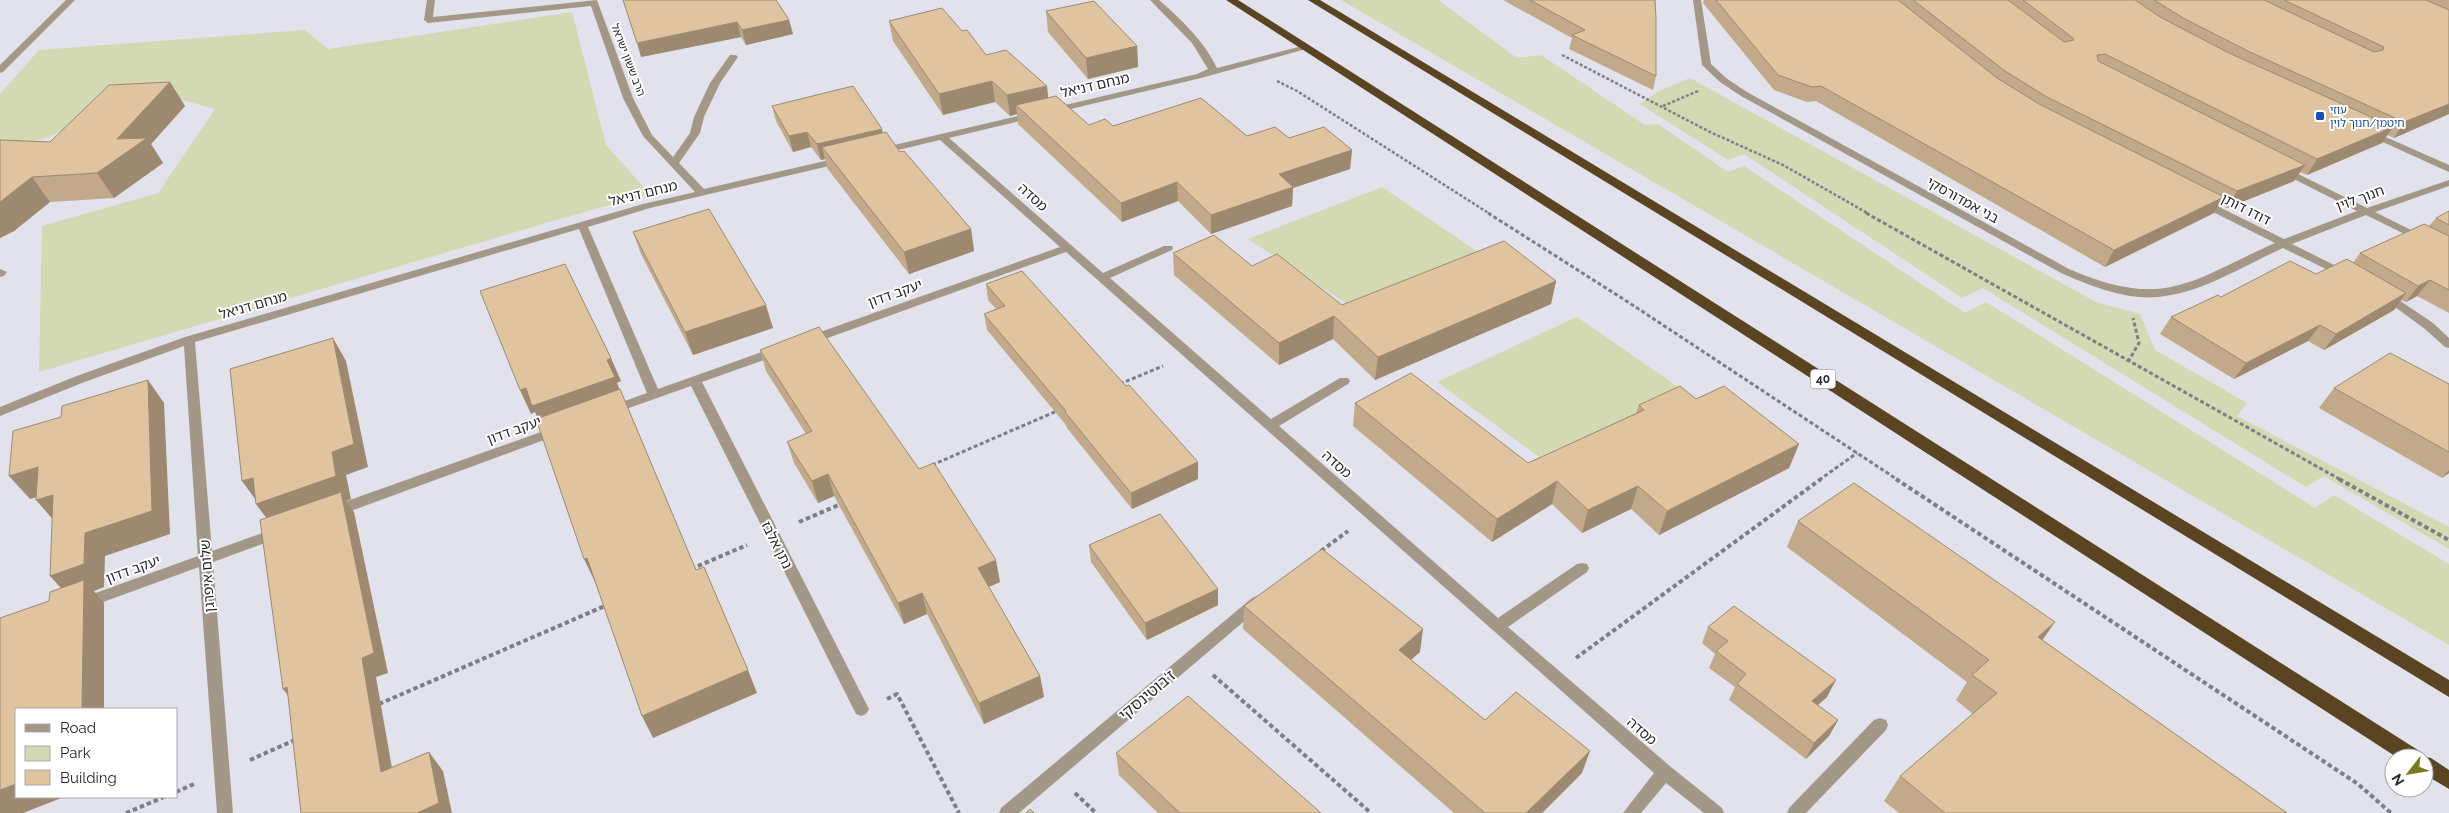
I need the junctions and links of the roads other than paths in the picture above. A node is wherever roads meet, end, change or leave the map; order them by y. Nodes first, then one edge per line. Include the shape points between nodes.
1 (71, 0) edge
2 (431, 0) edge
3 (1154, 0) edge
4 (1231, 0) edge
5 (1313, 0) edge
6 (1697, 0) edge
7 (594, 1) edge
8 (1306, 48) junction
9 (733, 56) dead end
10 (0, 70) edge
11 (1198, 76) junction
12 (2362, 129) edge
13 (941, 136) junction
14 (874, 152) edge
15 (855, 157) edge
16 (2269, 162) edge
17 (674, 163) junction
18 (2449, 170) edge
19 (2449, 183) edge
20 (703, 194) junction
21 (2194, 198) edge
22 (2366, 212) junction
23 (582, 225) junction
24 (2282, 244) junction
25 (1066, 248) junction
26 (1168, 248) dead end
27 (2449, 253) edge
28 (1101, 278) junction
29 (2354, 278) edge
30 (2371, 287) edge
31 (189, 340) junction
32 (2449, 344) edge
33 (695, 380) junction
34 (1344, 382) dead end
35 (654, 395) junction
36 (0, 412) edge
37 (598, 415) edge
38 (570, 426) edge
39 (1269, 426) junction
40 (327, 514) edge
41 (290, 528) edge
42 (206, 558) junction
43 (1582, 568) dead end
44 (1272, 589) edge
45 (75, 606) edge
46 (1498, 626) junction
47 (2449, 689) edge
48 (861, 709) road end
49 (1880, 725) dead end
50 (2398, 748) edge
51 (2434, 770) edge
52 (1665, 772) junction
53 (2449, 780) edge
54 (224, 813) edge
55 (1006, 813) edge
56 (1631, 813) edge
57 (1716, 813) edge
58 (1795, 813) edge

1 - 10 street
2 - 7 street via 428,20
3 - 11 street via 1208,57 1213,70
4 - 8 highway, 40
5 - 47 highway
6 - 24 street, בני אמדורסקי via 1708,66 1723,80 2065,271 2100,287 2157,294 2181,290
7 - 17 street, הרב ששון ישראל via 628,98 648,136
8 - 11 street, מנחם דניאל
8 - 50 highway, 40
9 - 17 street via 715,83 695,133
11 - 13 street, מנחם דניאל
12 - 18 street
13 - 14 street, מנחם דניאל
13 - 25 street, מסדה
15 - 20 street, מנחם דניאל
16 - 22 street
17 - 20 street, הרב ששון ישראל
19 - 22 street, חנוך לוין
20 - 23 street, מנחם דניאל
21 - 24 street, דודו דותן
22 - 24 street, חנוך לוין
22 - 27 street
23 - 31 street, מנחם דניאל
23 - 35 street
24 - 29 street, דודו דותן
25 - 28 street, מסדה
25 - 33 street, יעקב דדון
26 - 28 street
28 - 39 street, מסדה
30 - 32 street via 2429,326
31 - 36 street, מנחם דניאל
31 - 42 street, שלום איפרגן
33 - 35 street, יעקב דדון
33 - 48 street, נתן אלבז
34 - 39 street
35 - 37 street, יעקב דדון
38 - 40 street, יעקב דדון
39 - 46 street, מסדה
41 - 42 street, יעקב דדון
42 - 45 street, יעקב דדון
42 - 54 street, שלום איפרגן
43 - 46 street
44 - 55 street, ז'בוטינסקי
46 - 52 street, מסדה
49 - 58 street
51 - 53 highway
52 - 56 street
52 - 57 street, מסדה

